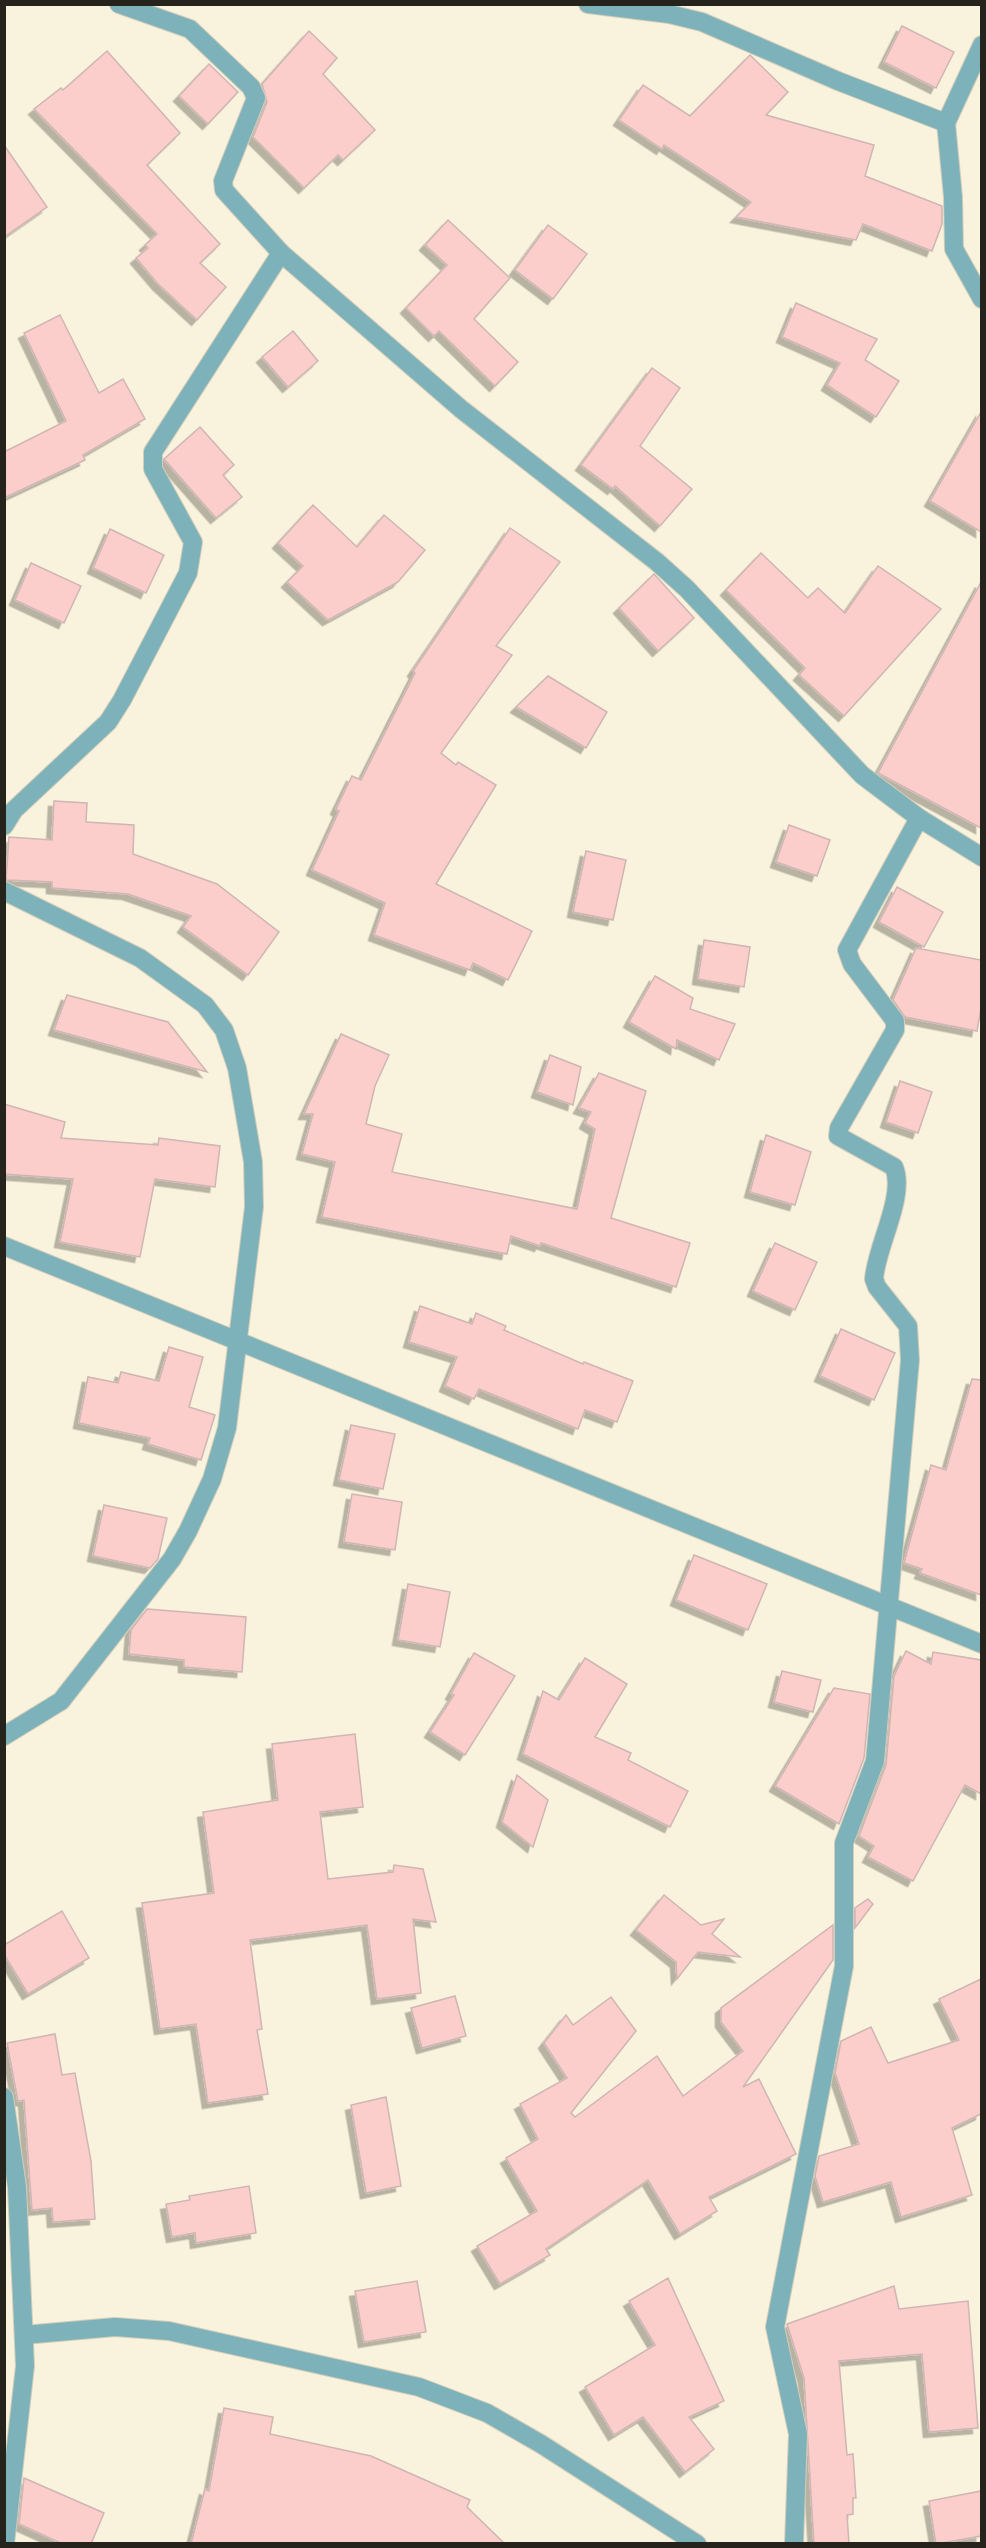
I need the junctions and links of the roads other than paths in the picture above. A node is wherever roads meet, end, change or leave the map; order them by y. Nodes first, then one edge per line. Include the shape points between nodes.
1 (119, 4) edge
2 (588, 4) edge
3 (981, 45) edge
4 (946, 123) junction
5 (282, 253) junction
6 (981, 299) edge
7 (919, 818) junction
8 (4, 826) edge
9 (981, 857) edge
10 (4, 891) edge
11 (4, 1246) edge
12 (237, 1340) junction
13 (888, 1606) junction
14 (981, 1644) edge
15 (4, 1736) edge
16 (4, 2097) edge
17 (24, 2335) junction
18 (5, 2544) edge
19 (697, 2544) edge
20 (794, 2544) edge

1 - 5 street via 190,29 251,87 256,98 223,181 224,190
2 - 4 street via 702,22
3 - 4 street
4 - 6 street via 954,249
5 - 7 street via 460,409 657,562 834,748 862,775
5 - 8 street via 153,452 153,469 193,542 188,573 108,722 14,810
7 - 9 street
7 - 13 street via 847,950 852,964 896,1026 838,1136 894,1167 898,1174 897,1192 874,1279 908,1326 910,1341
10 - 12 street via 141,958 205,1005 224,1030 237,1068 253,1162 254,1207
11 - 12 street
12 - 13 street
12 - 15 street via 227,1428 212,1479 172,1559 61,1701
13 - 14 street
13 - 20 street via 873,1771 842,1854 844,1966 775,2327 798,2434
16 - 17 street via 18,2187
17 - 18 street via 25,2366
17 - 19 street via 115,2327 169,2331 419,2387 487,2413

